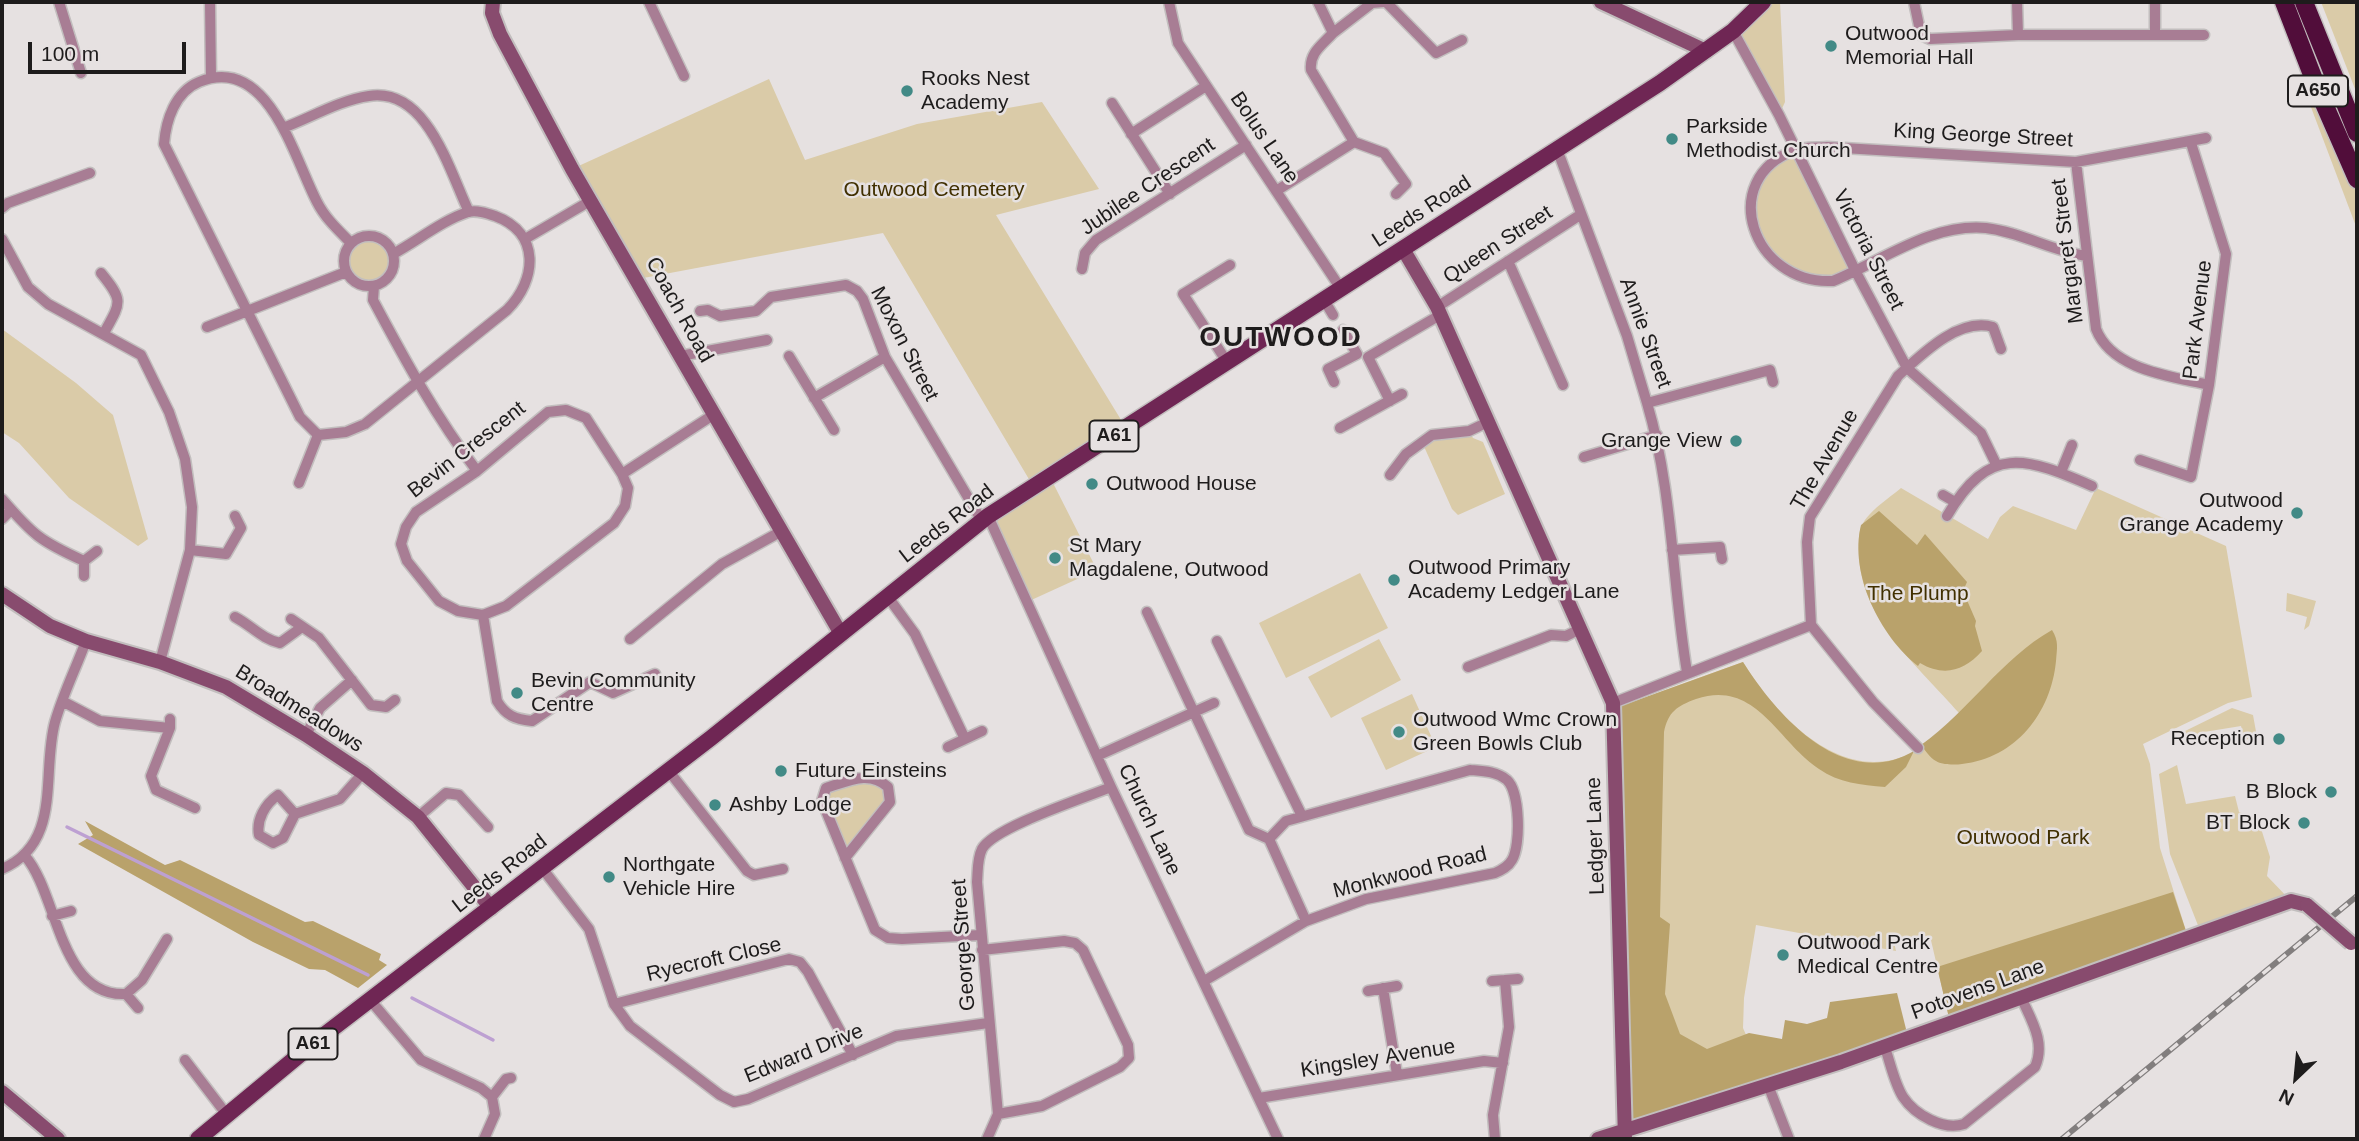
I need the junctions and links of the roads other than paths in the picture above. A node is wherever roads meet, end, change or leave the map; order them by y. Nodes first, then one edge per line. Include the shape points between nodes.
1 (59, 2) edge
2 (210, 2) edge
3 (493, 2) edge
4 (649, 2) edge
5 (1169, 2) edge
6 (1318, 2) edge
7 (1385, 2) edge
8 (1601, 2) edge
9 (1763, 2) edge
10 (1914, 2) edge
11 (2017, 2) edge
12 (2155, 2) edge
13 (2284, 2) edge
14 (2304, 2) edge
15 (1732, 32) junction
16 (1333, 33) junction
17 (2155, 34) junction
18 (2018, 35) junction
19 (2204, 35) dead end
20 (1461, 40) dead end
21 (1706, 51) junction
22 (81, 73) dead end
23 (684, 76) dead end
24 (211, 77) junction
25 (1206, 86) junction
26 (1112, 103) dead end
27 (283, 128) junction
28 (2357, 133) edge
29 (1131, 134) junction
30 (2206, 138) dead end
31 (1354, 142) junction
32 (2191, 143) junction
33 (1246, 145) junction
34 (1557, 149) junction
35 (1797, 149) junction
36 (2076, 162) junction
37 (90, 173) dead end
38 (2357, 179) edge
39 (1276, 191) junction
40 (1170, 194) junction
41 (1396, 194) dead end
42 (590, 201) junction
43 (2, 208) edge
44 (470, 212) junction
45 (1580, 215) junction
46 (2, 239) edge
47 (525, 239) junction
48 (351, 243) junction
49 (1403, 249) junction
50 (393, 254) junction
51 (2085, 256) junction
52 (1508, 261) junction
53 (1230, 265) dead end
54 (1082, 269) dead end
55 (346, 272) junction
56 (1856, 272) junction
57 (101, 273) dead end
58 (374, 286) junction
59 (1341, 289) junction
60 (1324, 300) junction
61 (246, 311) junction
62 (700, 311) dead end
63 (1438, 311) junction
64 (1333, 315) dead end
65 (207, 327) dead end
66 (1343, 330) dead end
67 (104, 332) junction
68 (767, 340) dead end
69 (2001, 349) dead end
70 (680, 356) junction
71 (789, 356) dead end
72 (884, 357) junction
73 (1227, 362) junction
74 (1907, 368) junction
75 (1334, 382) dead end
76 (1773, 382) dead end
77 (418, 384) junction
78 (1563, 385) dead end
79 (2209, 385) junction
80 (1402, 394) dead end
81 (814, 398) junction
82 (1390, 401) junction
83 (1647, 403) junction
84 (713, 415) junction
85 (1488, 422) junction
86 (1340, 428) dead end
87 (834, 430) dead end
88 (318, 435) junction
89 (1657, 435) junction
90 (2071, 445) dead end
91 (1584, 457) dead end
92 (2140, 460) dead end
93 (1996, 464) junction
94 (477, 471) junction
95 (2061, 472) junction
96 (622, 474) junction
97 (1390, 475) dead end
98 (299, 483) dead end
99 (2092, 486) dead end
100 (1943, 495) dead end
101 (2, 499) edge
102 (1955, 502) junction
103 (11, 510) junction
104 (235, 516) dead end
105 (1947, 516) dead end
106 (2, 519) edge
107 (985, 519) junction
108 (780, 532) junction
109 (190, 550) junction
110 (1672, 550) junction
111 (97, 551) dead end
112 (1722, 559) dead end
113 (84, 561) junction
114 (84, 576) dead end
115 (2, 594) edge
116 (888, 597) junction
117 (1147, 612) dead end
118 (482, 615) junction
119 (234, 617) dead end
120 (291, 620) dead end
121 (1811, 625) junction
122 (302, 627) junction
123 (1580, 629) junction
124 (841, 634) junction
125 (630, 639) dead end
126 (86, 641) junction
127 (1217, 641) dead end
128 (160, 662) junction
129 (1468, 667) dead end
130 (1687, 672) junction
131 (655, 674) dead end
132 (352, 680) junction
133 (62, 701) junction
134 (395, 701) dead end
135 (1214, 703) dead end
136 (1613, 703) junction
137 (1195, 714) junction
138 (982, 731) dead end
139 (306, 735) junction
140 (965, 739) junction
141 (948, 747) dead end
142 (1917, 748) dead end
143 (1097, 756) junction
144 (668, 769) junction
145 (363, 773) junction
146 (1111, 787) junction
147 (195, 808) dead end
148 (295, 814) junction
149 (1302, 816) junction
150 (418, 817) junction
151 (488, 827) dead end
152 (1269, 839) junction
153 (25, 856) junction
154 (845, 858) junction
155 (542, 868) junction
156 (2, 869) edge
157 (783, 869) dead end
158 (491, 908) junction
159 (71, 911) dead end
160 (52, 916) junction
161 (1307, 921) junction
162 (981, 935) junction
163 (167, 939) dead end
164 (2354, 945) edge
165 (982, 950) junction
166 (1518, 979) dead end
167 (1505, 980) junction
168 (1204, 981) junction
169 (1492, 981) dead end
170 (1397, 986) dead end
171 (1383, 988) junction
172 (1368, 991) dead end
173 (127, 994) junction
174 (2021, 997) junction
175 (371, 1001) junction
176 (614, 1004) junction
177 (138, 1008) dead end
178 (988, 1023) junction
179 (1884, 1045) junction
180 (853, 1055) junction
181 (185, 1060) dead end
182 (1503, 1063) junction
183 (1397, 1074) junction
184 (511, 1079) dead end
185 (1768, 1085) junction
186 (2, 1091) edge
187 (492, 1097) junction
188 (1259, 1098) junction
189 (998, 1114) junction
190 (227, 1115) junction
191 (1625, 1135) edge
192 (58, 1139) edge
193 (198, 1139) edge
194 (484, 1139) edge
195 (987, 1139) edge
196 (1278, 1139) edge
197 (1495, 1139) edge
198 (1598, 1139) edge
199 (1788, 1139) edge

1 - 22 street
2 - 24 street
3 - 42 street, Coach Road via 500,34
4 - 23 street
5 - 25 street, Bolus Lane via 1178,43
6 - 16 street
7 - 16 street via 1372,3
7 - 20 street via 1436,53
8 - 21 street
9 - 15 main road, Leeds Road / A61
10 - 18 street via 1921,35 1930,39
11 - 18 street
12 - 17 street
13 - 38 highway, A650
14 - 28 highway, A650
15 - 21 main road, Leeds Road / A61
15 - 35 street, Victoria Street
16 - 31 street via 1314,52 1311,70
17 - 18 street
17 - 19 street
21 - 34 main road, Leeds Road / A61
24 - 27 street via 245,82 258,91
24 - 61 street via 190,86 176,103 166,124 164,144
25 - 29 street
25 - 33 street, Bolus Lane
26 - 29 street
27 - 44 street via 367,96 390,95 409,104 425,120
27 - 48 street via 318,204
29 - 40 street
30 - 32 street, King George Street
31 - 39 street
31 - 41 street via 1384,153 1406,184
32 - 36 street, King George Street
32 - 79 street, Park Avenue via 2226,254
33 - 39 street, Bolus Lane
33 - 40 street, Jubilee Crescent
34 - 45 street, Annie Street
34 - 49 main road, Leeds Road / A61
35 - 36 street, King George Street
35 - 56 street, Victoria Street
35 - 56 street via 1772,162 1758,179 1751,221 1759,243 1773,262 1814,282
36 - 51 street, Margaret Street
37 - 43 street
39 - 59 street, Bolus Lane
40 - 54 street, Jubilee Crescent via 1096,240
42 - 47 street
42 - 70 street, Coach Road
44 - 47 street via 502,218
44 - 50 street
45 - 52 street, Queen Street
45 - 83 street, Annie Street via 1628,336
46 - 67 street via 28,287 48,304
47 - 77 street via 530,260 520,297
48 - 50 street via 374,236
48 - 55 street via 344,257
49 - 59 main road, Leeds Road / A61
49 - 63 street, Ledger Lane
50 - 58 street via 390,276
51 - 56 street via 2011,233 1984,228 1949,230
51 - 79 street, Margaret Street via 2103,347 2122,360
52 - 63 street, Queen Street
52 - 78 street
53 - 73 street via 1183,294
55 - 58 street via 358,284
55 - 61 street
56 - 74 street, Victoria Street
57 - 67 street via 120,304
58 - 77 street via 373,300
59 - 60 main road, Leeds Road / A61
60 - 64 street
60 - 73 main road, Leeds Road / A61
61 - 65 street
61 - 88 street via 300,417
62 - 72 street, Moxon Street via 720,316 756,311 771,297 846,285 858,290 863,299
63 - 82 street, Queen Street via 1368,357
63 - 85 street, Ledger Lane
66 - 75 street via 1357,354 1328,369
67 - 109 street via 141,355 169,412 185,458
68 - 70 street
69 - 74 street, The Avenue via 1993,327 1980,323 1959,329
70 - 84 street, Coach Road
71 - 81 street
72 - 81 street
72 - 107 street, Moxon Street
73 - 107 main road, Leeds Road / A61
74 - 93 street, Victoria Street via 1981,433
74 - 121 street, The Avenue via 1810,517
76 - 83 street, Annie Street via 1770,370
77 - 88 street via 365,424
77 - 94 street
79 - 92 street, Park Avenue via 2191,477
80 - 82 street
81 - 87 street
82 - 86 street
83 - 89 street
84 - 96 street
84 - 108 street, Coach Road
85 - 97 street via 1469,432 1432,435 1406,454
85 - 123 street, Ledger Lane
88 - 98 street
89 - 91 street
89 - 110 street
90 - 95 street
93 - 95 street via 2026,461
93 - 102 street via 1979,474
94 - 96 street, Bevin Crescent via 548,412 566,410 586,418
94 - 118 street, Bevin Crescent via 416,512 401,544 407,561 439,601 458,611
95 - 99 street
96 - 118 street, Bevin Crescent via 628,488 625,506 614,523 506,606
100 - 102 street
101 - 103 street
102 - 105 street
103 - 106 street
103 - 113 street via 48,545
104 - 109 street via 242,528 226,554
107 - 116 main road, Leeds Road / A61
107 - 143 street, Church Lane
108 - 124 street, Coach Road
108 - 125 street via 722,564
109 - 128 street
110 - 112 street via 1720,547
110 - 130 street
111 - 113 street
113 - 114 street
115 - 126 street, Broadmeadows via 50,626
116 - 124 main road, Leeds Road / A61
116 - 140 street via 915,634
117 - 137 street
118 - 131 street via 497,701 515,719 532,721 590,682 613,693
119 - 122 street via 252,625 264,639 280,643
120 - 122 street
121 - 130 street
121 - 142 street
122 - 132 street via 319,638
123 - 129 street via 1566,636 1551,635
123 - 136 street, Ledger Lane
124 - 144 main road, Leeds Road / A61
126 - 128 street, Broadmeadows
126 - 133 street
127 - 149 street
128 - 139 street, Broadmeadows via 226,687
130 - 136 street
132 - 134 street via 371,705 386,708
132 - 139 street via 320,708
133 - 147 street via 100,721 170,724 151,776 156,790
133 - 153 street via 54,724 46,811
135 - 137 street
136 - 191 street, Ledger Lane
137 - 143 street
137 - 152 street via 1249,830
138 - 140 street
139 - 145 street, Broadmeadows
140 - 141 street
143 - 146 street, Church Lane
144 - 155 main road, Leeds Road / A61
144 - 157 street via 747,871 754,875
145 - 148 street via 340,799
145 - 150 street, Broadmeadows
146 - 162 street, George Street via 1013,826 983,848 977,882
146 - 168 street, Church Lane
148 - 148 street via 284,838 273,842 259,835 257,825 269,801 278,795
149 - 152 street, Monkwood Road via 1286,821
149 - 161 street, Monkwood Road via 1470,770 1492,772 1507,780 1515,793 1517,817 1514,858 1495,873 1366,899
150 - 151 street via 446,793 459,795
150 - 158 street, Broadmeadows
152 - 161 street
153 - 156 street
153 - 160 street via 36,868
154 - 154 street via 822,801 826,788 878,777 888,787 890,802
154 - 162 street via 876,930 888,938
155 - 158 main road, Leeds Road / A61
155 - 176 street, Edward Drive via 589,929
158 - 175 main road, Leeds Road / A61
159 - 160 street
160 - 173 street via 61,939 91,983 116,995
161 - 168 street, Monkwood Road
162 - 165 street, George Street
163 - 173 street via 142,980
164 - 174 street, Potovens Lane, bridge via 2306,905 2291,901
165 - 178 street, George Street
165 - 189 street via 1075,943 1083,950 1128,1045 1129,1058 1120,1067 1042,1107
166 - 167 street
167 - 169 street
167 - 182 street via 1509,1027
168 - 188 street, Church Lane
170 - 171 street
171 - 172 street
171 - 183 street
173 - 177 street
174 - 179 street, Potovens Lane
174 - 179 street via 2040,1042 2035,1067 1953,1128 1941,1125 1902,1096
175 - 187 street via 421,1060
175 - 190 main road, Leeds Road / A61
176 - 180 street, Edward Drive via 630,1026 734,1102
176 - 180 street, Ryecroft Close via 789,959 800,962 808,972
178 - 180 street, Edward Drive via 896,1036
178 - 189 street, George Street
179 - 185 street, Potovens Lane
181 - 190 street
182 - 183 street, Kingsley Avenue via 1485,1061
182 - 197 street via 1493,1115
183 - 188 street, Kingsley Avenue
184 - 187 street
185 - 191 street, Potovens Lane
185 - 199 street
186 - 192 street
187 - 194 street via 495,1114
188 - 196 street, Church Lane
189 - 195 street
190 - 193 main road, Leeds Road / A61
191 - 198 street, Potovens Lane

